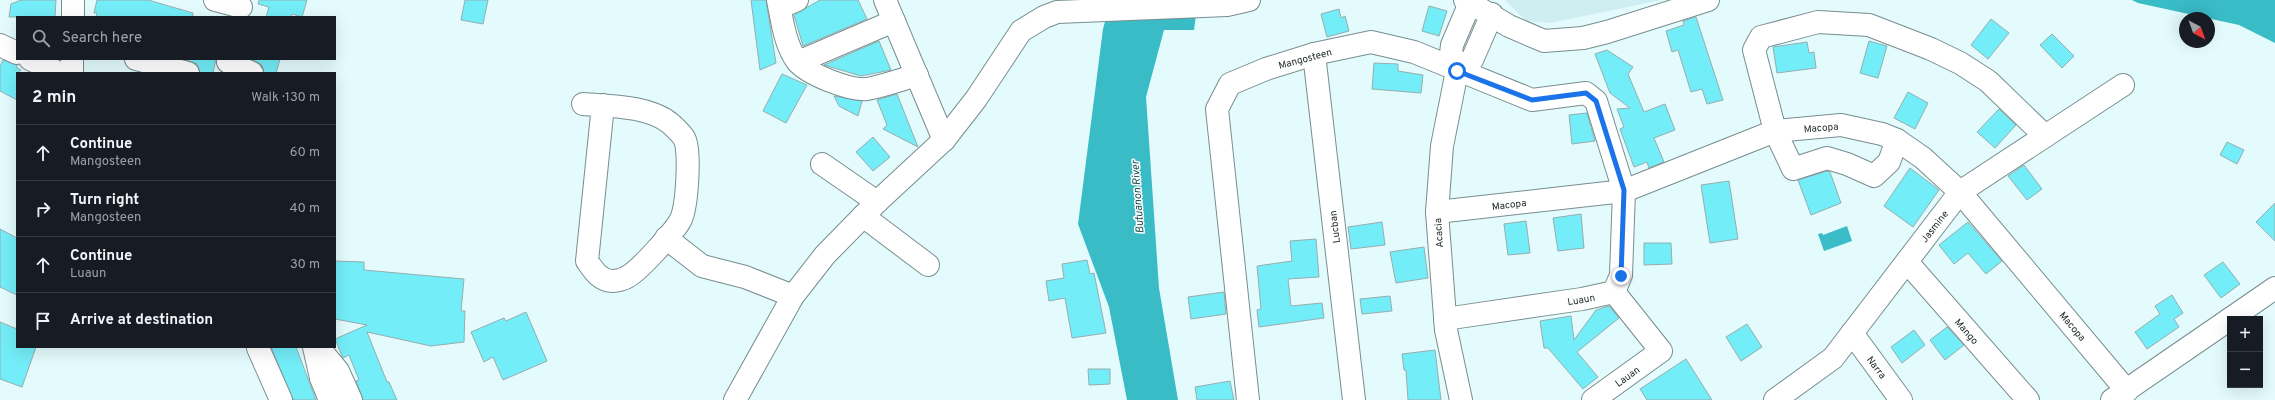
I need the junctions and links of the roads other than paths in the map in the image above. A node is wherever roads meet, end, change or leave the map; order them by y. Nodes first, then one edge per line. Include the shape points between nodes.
1 (73, 0) edge
2 (215, 0) edge
3 (885, 0) edge
4 (1249, 0) edge
5 (1708, 0) edge
6 (785, 2) edge
7 (1467, 2) edge
8 (241, 8) edge
9 (1492, 14) junction
10 (72, 16) edge
11 (894, 21) junction
12 (0, 44) edge
13 (16, 52) edge
14 (1314, 54) junction
15 (32, 60) edge
16 (72, 60) edge
17 (140, 60) edge
18 (798, 62) junction
19 (227, 65) edge
20 (1457, 68) junction
21 (57, 72) edge
22 (72, 72) edge
23 (184, 72) edge
24 (249, 72) edge
25 (917, 75) junction
26 (2123, 86) dead end
27 (1827, 125) junction
28 (1775, 131) junction
29 (2045, 136) junction
30 (944, 140) junction
31 (1897, 140) junction
32 (1827, 158) junction
33 (822, 164) dead end
34 (1624, 190) junction
35 (1960, 192) junction
36 (870, 209) junction
37 (1437, 212) junction
38 (666, 238) junction
39 (1907, 262) junction
40 (928, 264) dead end
41 (2275, 288) edge
42 (1614, 292) junction
43 (793, 296) junction
44 (2234, 316) edge
45 (1445, 319) junction
46 (2227, 321) edge
47 (1852, 333) junction
48 (258, 348) dead end
49 (314, 348) edge
50 (319, 348) edge
51 (2120, 396) edge
52 (281, 400) edge
53 (330, 400) edge
54 (351, 400) edge
55 (735, 400) edge
56 (1248, 400) edge
57 (1354, 400) edge
58 (1461, 400) edge
59 (1593, 400) edge
60 (1775, 400) edge
61 (1901, 400) edge
62 (2028, 400) edge

1 - 10 street
2 - 8 street
3 - 11 street
4 - 30 street via 1228,5 1057,12 1044,17 1021,31 976,99
5 - 9 street via 1607,32 1583,38 1544,41 1509,26
6 - 18 street via 788,43
7 - 9 street
7 - 20 street via 1452,45 1451,53
9 - 20 street via 1472,60
11 - 18 street
11 - 25 street
12 - 13 street
14 - 20 street, Mangosteen via 1370,42 1414,52
14 - 56 street, Mangosteen via 1266,69 1230,84 1217,109
14 - 57 street, Lucban
15 - 21 street
16 - 22 street
17 - 23 street
18 - 25 street via 830,81 856,89 866,89
19 - 24 street
20 - 34 street, Mangosteen via 1532,100 1586,93 1596,101
20 - 37 street, Acacia via 1442,146
25 - 30 street
26 - 29 street, Jasmine
27 - 28 street, Macopa
27 - 31 street, Macopa via 1841,124
27 - 32 street
28 - 29 street via 1754,50 1756,43 1760,37 1818,22 1869,25 1960,63 1988,81
28 - 32 street via 1793,169
28 - 34 street, Macopa
29 - 35 street, Jasmine
30 - 36 street
31 - 32 street via 1889,162 1874,176
31 - 35 street, Macopa via 1924,158
33 - 36 street
34 - 37 street, Macopa
34 - 42 street via 1621,276
35 - 39 street, Jasmine
35 - 51 street, Macopa
36 - 40 street
36 - 43 street via 825,255
37 - 45 street, Acacia
38 - 38 street via 628,277 606,280 599,277 588,262 593,104 648,113 671,124 685,139 688,166 685,205 681,219
38 - 43 street via 702,266 745,277
39 - 47 street, Jasmine
39 - 62 street, Mango
41 - 44 street
42 - 45 street, Luaun via 1582,300
42 - 59 street, Lauan via 1661,351
43 - 55 street
45 - 58 street, Acacia
46 - 51 street
47 - 60 street, Jasmine via 1833,358
47 - 61 street, Narra
48 - 52 street
49 - 53 street via 321,378
50 - 54 street via 338,370

